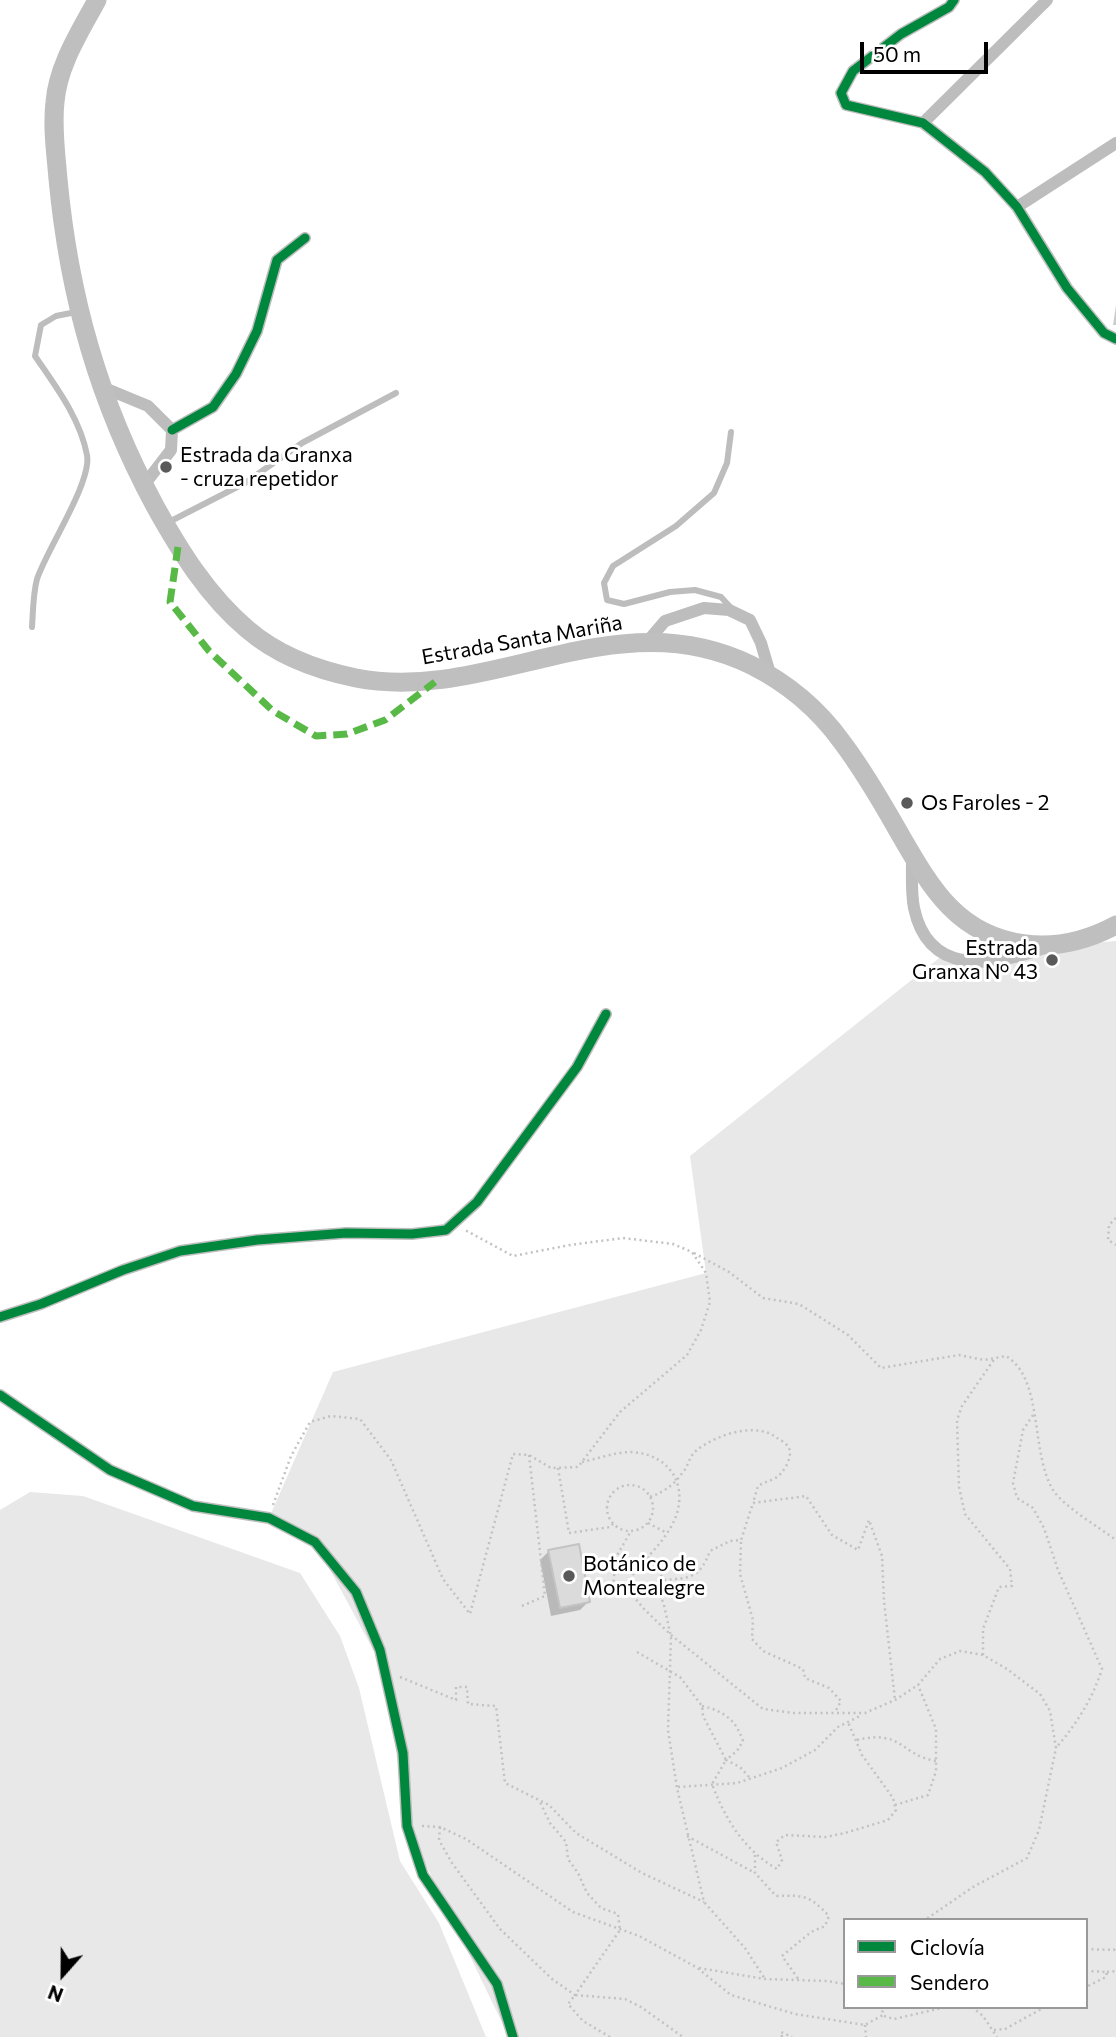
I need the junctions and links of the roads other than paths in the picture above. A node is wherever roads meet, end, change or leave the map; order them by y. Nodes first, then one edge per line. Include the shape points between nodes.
1 (97, 0) edge
2 (954, 0) edge
3 (1047, 0) edge
4 (923, 123) junction
5 (1116, 143) edge
6 (1017, 207) junction
7 (305, 238) dead end
8 (78, 312) junction
9 (1116, 339) edge
10 (102, 387) junction
11 (396, 393) dead end
12 (172, 430) junction
13 (731, 432) dead end
14 (144, 485) junction
15 (165, 524) junction
16 (735, 612) junction
17 (32, 627) dead end
18 (647, 642) junction
19 (771, 677) junction
20 (912, 858) junction
21 (1116, 925) edge
22 (1054, 945) junction
23 (606, 1014) dead end
24 (0, 1317) edge
25 (0, 1395) edge
26 (513, 2037) edge

1 - 8 main road, Estrada Santa Mariña via 60,75 55,101 61,221
2 - 4 street via 853,71 841,93 846,105
3 - 4 street
4 - 6 street via 985,172
5 - 6 street
6 - 9 street via 1067,288 1104,333
7 - 12 street via 278,260 257,331 236,374 213,407
8 - 10 main road, Estrada Santa Mariña
8 - 17 lane via 56,316 41,325 35,356 77,421 88,458 80,488 37,581
10 - 12 street via 148,406
10 - 14 main road, Estrada Santa Mariña
11 - 15 lane via 302,443 245,483
12 - 14 street via 171,450
13 - 16 lane via 727,463 714,493 676,526 613,565 604,583 607,600 624,604 695,590 721,597
14 - 15 main road, Estrada Santa Mariña
15 - 18 main road, Estrada Santa Mariña via 207,588 245,627 297,659 351,677 392,683 435,682 602,646
16 - 18 street via 704,608 665,621
16 - 19 street via 750,620
18 - 19 main road, Estrada Santa Mariña via 719,652
19 - 20 main road, Estrada Santa Mariña via 816,712 841,740
20 - 22 main road, Estrada Santa Mariña via 944,902 975,927 1012,942
20 - 22 street via 914,907 922,934 943,955 967,962 1016,958
21 - 22 main road, Estrada Santa Mariña via 1082,940
23 - 24 street via 577,1067 477,1202 446,1230 333,1234 180,1251
25 - 26 street via 110,1470 193,1506 269,1518 315,1542 356,1592 380,1650 403,1753 407,1826 423,1875 497,1984

